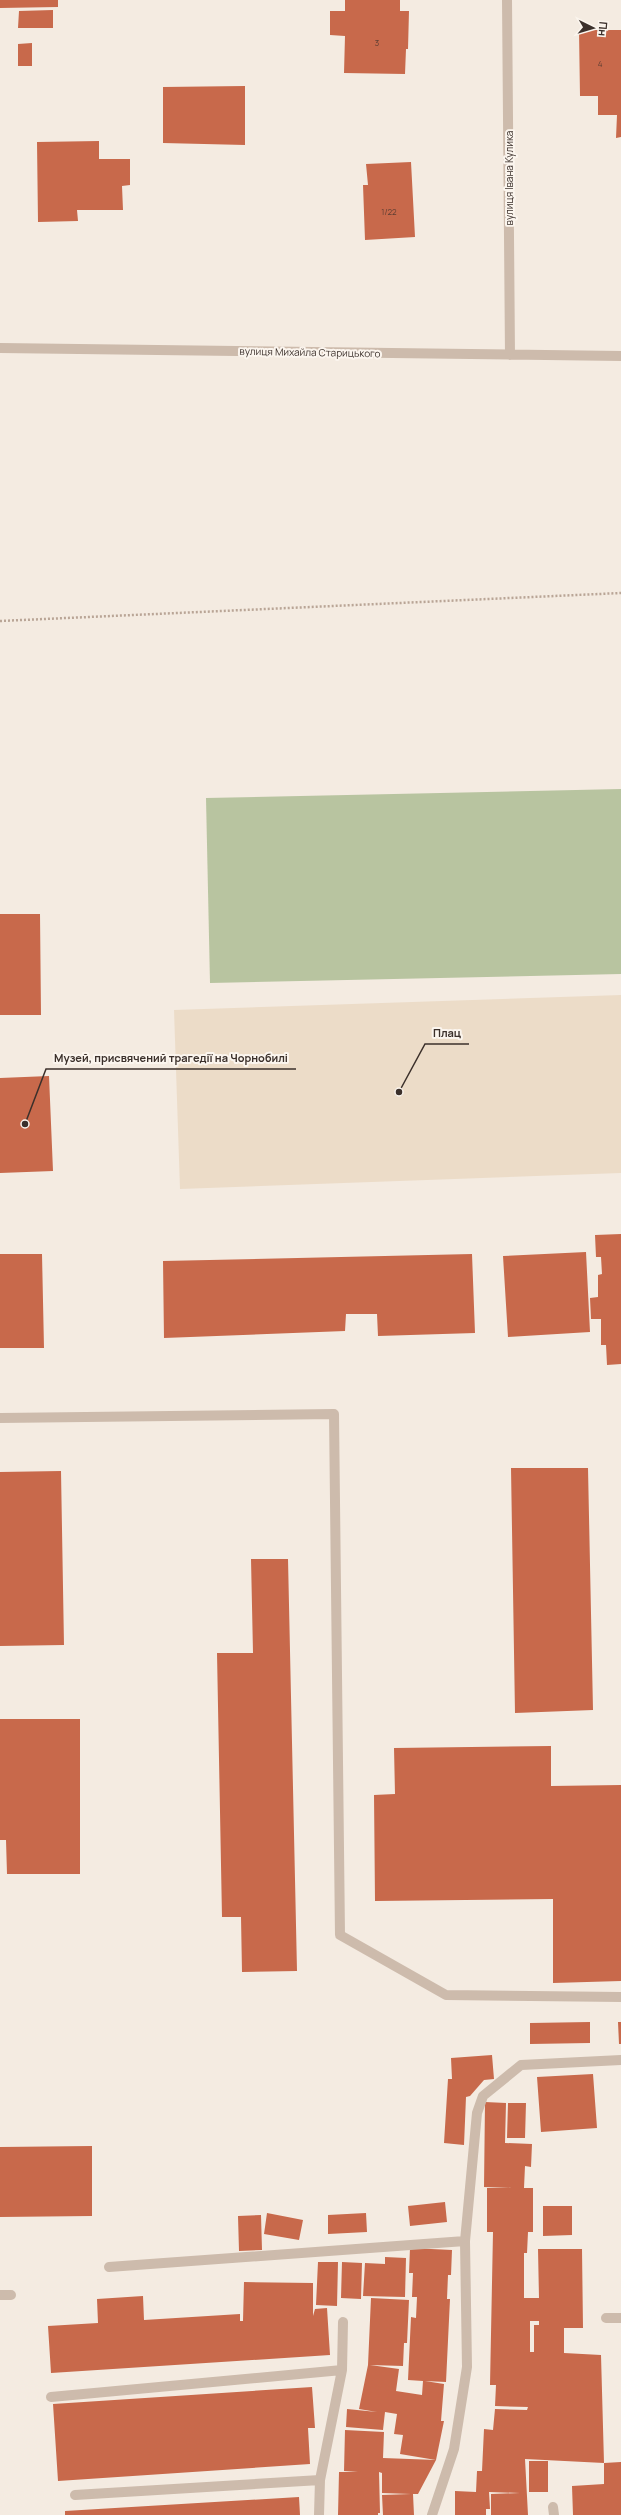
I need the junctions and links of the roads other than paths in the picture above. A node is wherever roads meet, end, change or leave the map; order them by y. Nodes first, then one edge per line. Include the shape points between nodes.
1 (507, 0) edge
2 (0, 348) edge
3 (510, 355) junction
4 (621, 356) edge
5 (0, 1418) edge
6 (621, 1997) edge
7 (621, 2060) edge
8 (465, 2241) junction
9 (109, 2267) dead end
10 (0, 2295) edge
11 (11, 2295) dead end
12 (606, 2318) dead end
13 (621, 2318) edge
14 (343, 2322) dead end
15 (342, 2370) junction
16 (51, 2398) dead end
17 (320, 2480) junction
18 (75, 2495) dead end
19 (318, 2515) edge
20 (432, 2515) edge

1 - 3 street, вулиця Івана Кулика
2 - 3 street, вулиця Михайла Старицького
3 - 4 street, вулиця Михайла Старицького
5 - 6 street via 334,1414 340,1935 446,1995
7 - 8 street via 521,2065 483,2096 477,2113
8 - 9 street
8 - 20 street via 467,2367 454,2449
10 - 11 street
12 - 13 street
14 - 15 street
15 - 16 street
15 - 17 street
17 - 18 street
17 - 19 street

